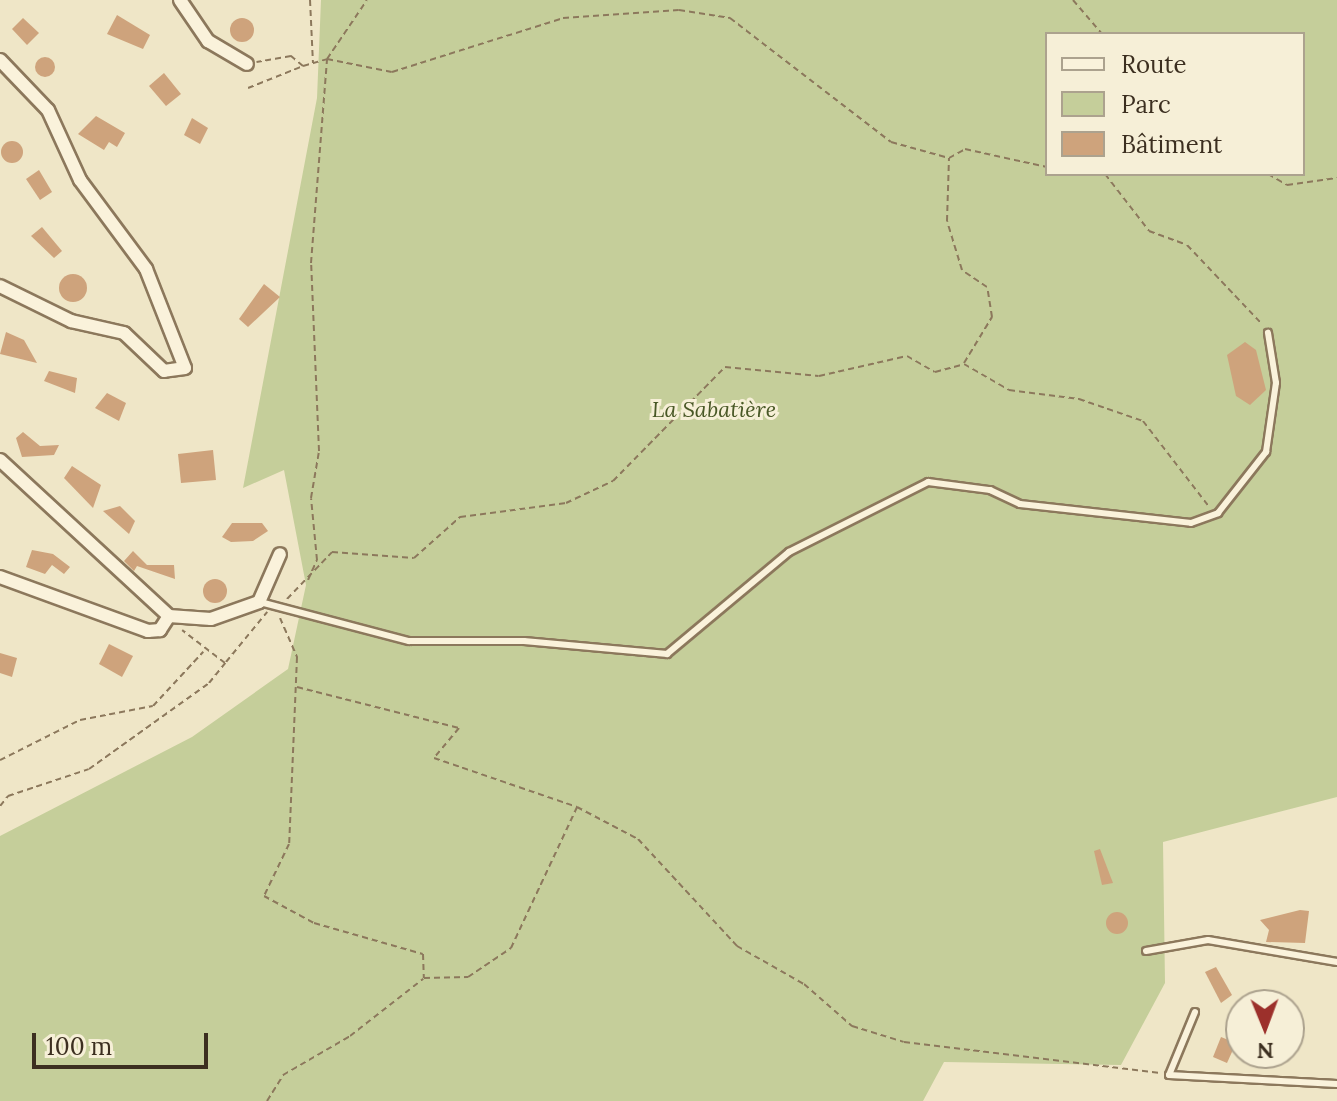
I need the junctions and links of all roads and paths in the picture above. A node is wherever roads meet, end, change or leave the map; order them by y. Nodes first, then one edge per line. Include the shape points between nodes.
1 (180, 0) edge
2 (310, 0) edge
3 (367, 0) edge
4 (1073, 0) edge
5 (1100, 32) edge
6 (0, 52) edge
7 (327, 59) junction
8 (4, 63) edge
9 (313, 63) junction
10 (247, 64) joint
11 (303, 66) junction
12 (248, 88) dead end
13 (949, 158) junction
14 (1045, 167) edge
15 (1107, 176) edge
16 (1271, 176) edge
17 (1337, 178) edge
18 (0, 286) edge
19 (1268, 333) joint
20 (964, 364) junction
21 (0, 460) edge
22 (1218, 513) junction
23 (280, 554) dead end
24 (0, 577) edge
25 (306, 585) junction
26 (270, 604) junction
27 (168, 619) junction
28 (203, 651) junction
29 (225, 663) junction
30 (295, 687) junction
31 (0, 760) edge
32 (0, 806) edge
33 (577, 807) junction
34 (1146, 951) dead end
35 (1337, 962) edge
36 (424, 978) junction
37 (1195, 1012) dead end
38 (1169, 1075) junction
39 (1337, 1084) edge
40 (267, 1101) edge

1 - 10 street via 208,41
2 - 9 path
3 - 7 path
4 - 5 path
6 - 8 street
7 - 9 path
7 - 13 path via 392,72 563,18 691,12 730,18 891,142
7 - 25 path via 311,263 318,340 311,356 319,451 311,498 317,560
8 - 18 street via 48,110 86,189 146,269 185,368 164,371 124,333 71,321
9 - 11 path
10 - 11 path via 291,56
11 - 12 path
13 - 14 path via 965,149
13 - 20 path via 947,221 962,270 987,287 992,317
15 - 19 path via 1149,231 1187,245 1212,266
16 - 17 path via 1287,185
19 - 22 lane via 1276,383 1266,452
20 - 22 path via 1009,390 1079,399 1143,421 1166,455 1187,470 1199,500
20 - 25 path via 935,372 907,356 819,376 725,367 613,481 566,503 460,517 414,558 332,552
21 - 27 street
22 - 26 lane via 1156,523 928,482 789,552 667,654 524,641 409,641
23 - 26 street
24 - 27 street via 148,631
25 - 26 path
26 - 27 street via 211,619
26 - 29 path
26 - 30 path via 297,657
27 - 28 path
28 - 29 path
28 - 31 path via 153,706 80,720
29 - 32 path via 186,703 103,760 8,796
30 - 33 path via 459,728 434,758
30 - 36 path via 289,844 264,896 314,923 423,954
33 - 36 path via 511,948 468,977
33 - 38 path via 638,839 737,946 804,984 852,1026 904,1042
34 - 35 lane via 1208,940
36 - 40 path via 350,1036 283,1075
37 - 38 lane
38 - 39 lane

